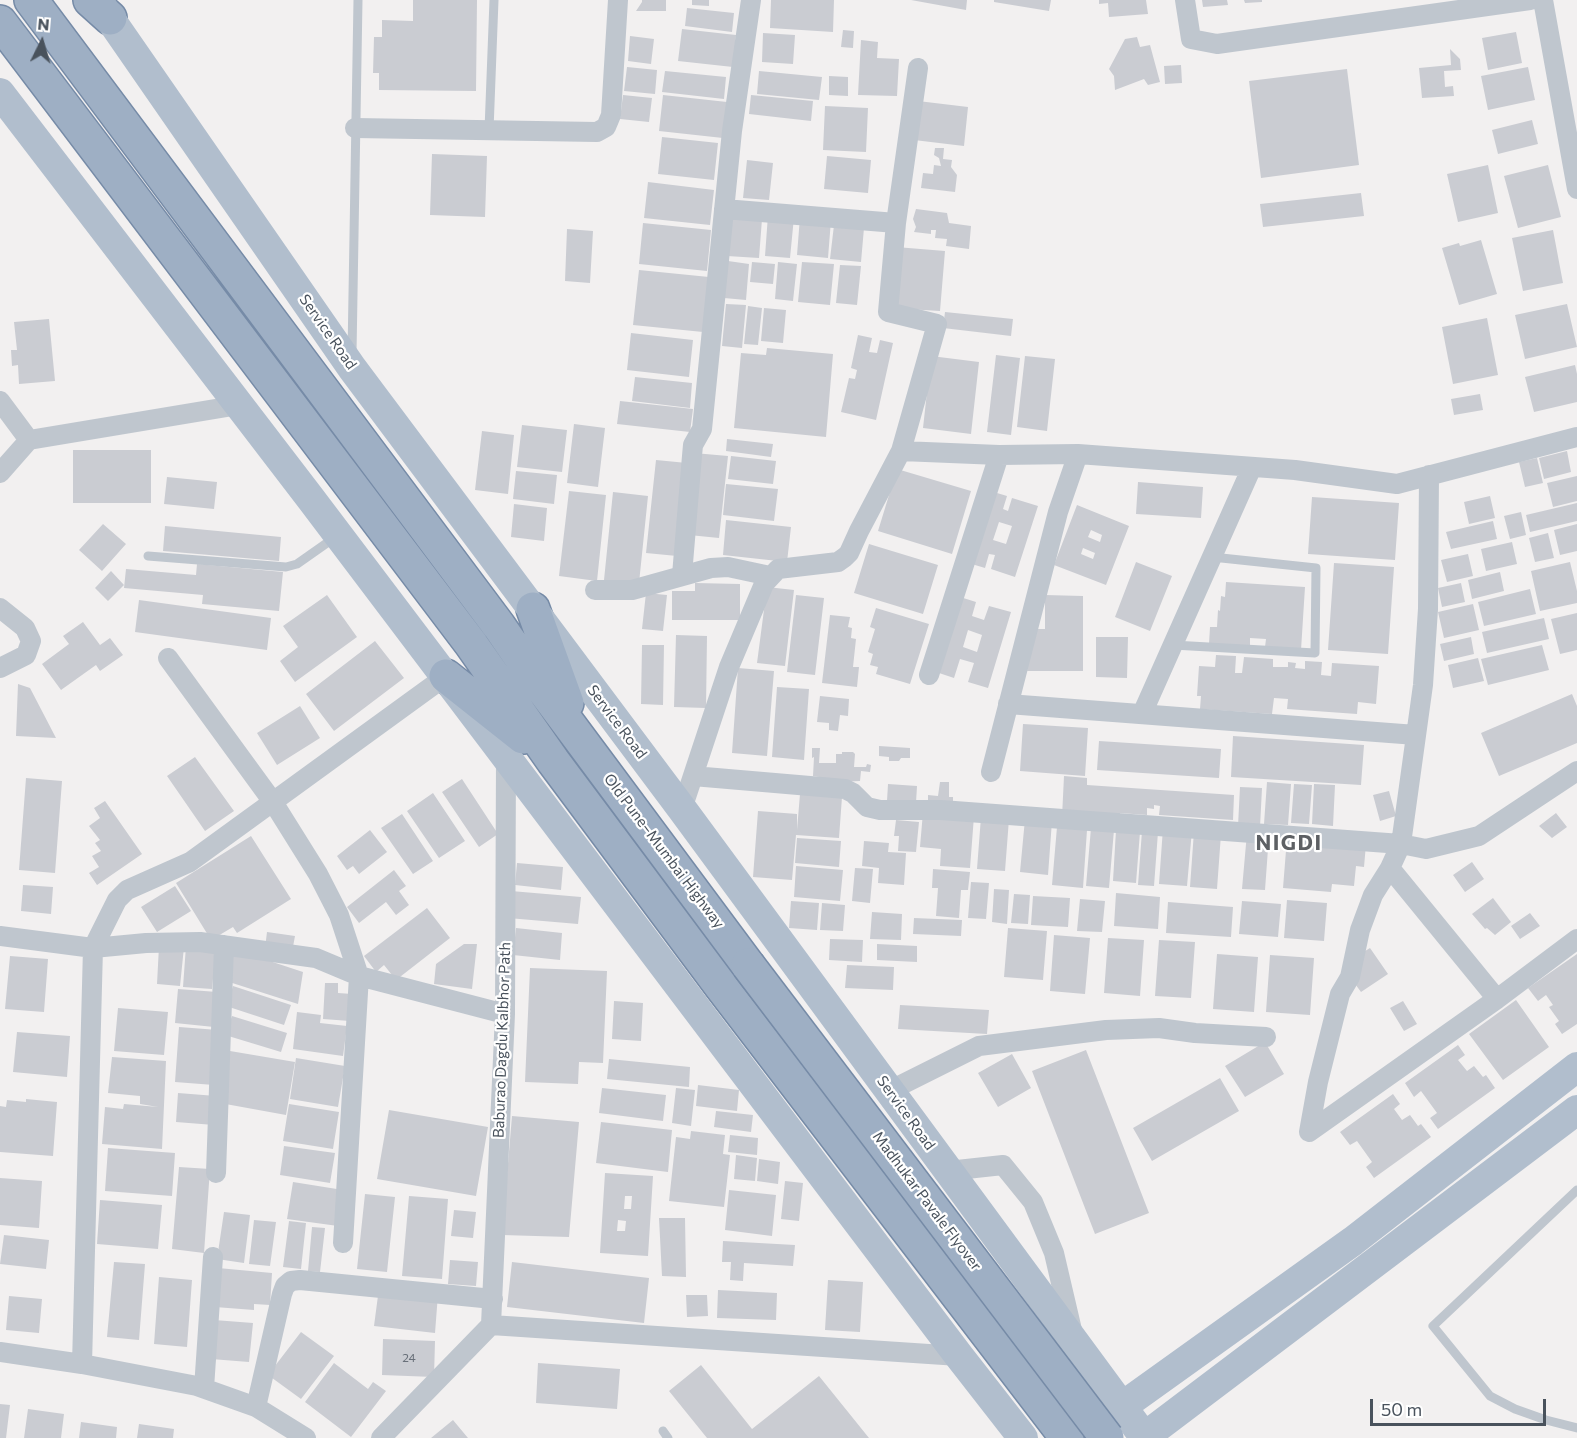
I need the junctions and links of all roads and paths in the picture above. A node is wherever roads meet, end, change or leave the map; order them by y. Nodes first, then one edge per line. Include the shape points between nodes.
1 (31, 0) edge
2 (358, 0) edge
3 (494, 0) edge
4 (618, 0) edge
5 (751, 0) edge
6 (1185, 0) edge
7 (1530, 0) edge
8 (1543, 0) edge
9 (99, 6) edge
10 (0, 22) edge
11 (918, 68) dead end
12 (0, 93) edge
13 (356, 128) junction
14 (489, 130) junction
15 (1576, 180) edge
16 (724, 208) junction
17 (896, 223) junction
18 (352, 368) junction
19 (0, 401) edge
20 (239, 405) junction
21 (1577, 437) edge
22 (29, 440) junction
23 (901, 451) junction
24 (1078, 454) junction
25 (999, 455) junction
26 (1252, 467) junction
27 (0, 472) edge
28 (1429, 475) junction
29 (338, 535) junction
30 (147, 556) dead end
31 (1212, 557) junction
32 (682, 575) junction
33 (771, 576) junction
34 (595, 590) dead end
35 (0, 608) edge
36 (532, 609) junction
37 (1173, 645) junction
38 (168, 658) dead end
39 (0, 668) edge
40 (929, 675) dead end
41 (446, 676) junction
42 (1008, 704) junction
43 (1142, 714) junction
44 (1416, 735) junction
45 (579, 738) junction
46 (506, 756) junction
47 (553, 761) junction
48 (1577, 771) edge
49 (991, 772) dead end
50 (693, 776) junction
51 (273, 802) junction
52 (681, 809) junction
53 (1401, 844) junction
54 (1390, 868) junction
55 (0, 936) edge
56 (1577, 939) edge
57 (224, 945) junction
58 (93, 948) junction
59 (748, 965) joint
60 (359, 975) junction
61 (1497, 999) junction
62 (505, 1014) junction
63 (1266, 1036) dead end
64 (1577, 1067) edge
65 (889, 1091) junction
66 (1577, 1110) edge
67 (948, 1171) junction
68 (216, 1173) dead end
69 (1577, 1190) edge
70 (343, 1243) dead end
71 (213, 1257) dead end
72 (493, 1299) junction
73 (491, 1325) junction
74 (1075, 1343) junction
75 (0, 1352) edge
76 (959, 1356) junction
77 (82, 1364) junction
78 (204, 1388) junction
79 (1122, 1406) junction
80 (256, 1407) junction
81 (1577, 1428) edge
82 (306, 1438) edge
83 (381, 1438) edge
84 (1023, 1438) edge
85 (1068, 1438) edge
86 (1080, 1438) edge
87 (1107, 1438) edge
88 (1144, 1438) edge

1 - 45 highway, Old Pune–Mumbai Highway
2 - 13 lane
3 - 14 lane
4 - 14 street via 611,115 606,128 597,132
5 - 16 street
6 - 7 street via 1191,39 1217,44
8 - 15 street
9 - 18 main road, Service Road
10 - 47 highway via 471,644
11 - 17 street
12 - 20 main road
13 - 14 street
13 - 18 lane
16 - 17 street
16 - 32 street via 702,429 693,446
17 - 23 street via 888,312 938,324
18 - 36 main road, Service Road
19 - 22 street
20 - 22 street
20 - 29 main road
21 - 28 street
22 - 27 street
23 - 25 street
23 - 33 street via 845,557 838,562 778,569
24 - 25 street
24 - 26 street
24 - 42 street via 1058,512
25 - 40 street
26 - 28 street via 1396,484
26 - 31 street
28 - 44 street via 1428,609
29 - 30 lane via 297,564 286,567
29 - 41 main road
31 - 37 street
31 - 37 lane via 1316,568 1315,653
32 - 33 street via 728,567
32 - 34 street via 632,590
33 - 50 street via 764,584 729,667
35 - 39 street via 25,628 31,642 26,655
36 - 45 highway
36 - 52 main road, Service Road
37 - 43 street
38 - 51 street
41 - 46 main road
41 - 47 highway
41 - 51 street
42 - 43 street
42 - 49 street
43 - 44 street
44 - 53 street
45 - 59 highway, Old Pune–Mumbai Highway
46 - 62 street, Baburao Dagdu Kalbhor Path
46 - 76 main road
47 - 85 highway
48 - 53 street via 1479,836 1426,849
50 - 52 street
50 - 53 street via 844,789 867,807 880,810 941,810
51 - 58 street via 190,862 127,890 117,900
51 - 60 street via 339,915
52 - 65 main road, Service Road
53 - 54 street
54 - 61 street
54 - 61 street via 1373,895 1360,930 1350,977 1340,994 1309,1132
55 - 58 street
56 - 61 street
57 - 58 street via 189,942
57 - 60 street via 316,958
57 - 68 street
58 - 77 street
59 - 87 highway, Madhukar Pavale Flyover, bridge
60 - 62 street
60 - 70 street
62 - 72 street, Baburao Dagdu Kalbhor Path
63 - 65 street via 1159,1028 1106,1030 979,1046
64 - 79 main road via 1353,1241
65 - 67 main road, Service Road
66 - 88 main road
67 - 74 main road, Service Road
67 - 74 street via 1003,1165 1033,1202 1054,1253
69 - 81 lane via 1433,1326 1490,1396 1536,1417
71 - 78 street
72 - 73 street, Baburao Dagdu Kalbhor Path
72 - 80 street via 291,1281 282,1294
73 - 76 street
73 - 83 street
74 - 79 main road, Service Road
75 - 77 street
76 - 84 main road
77 - 78 street
78 - 80 street
79 - 86 main road
79 - 88 main road, Service Road
80 - 82 street

